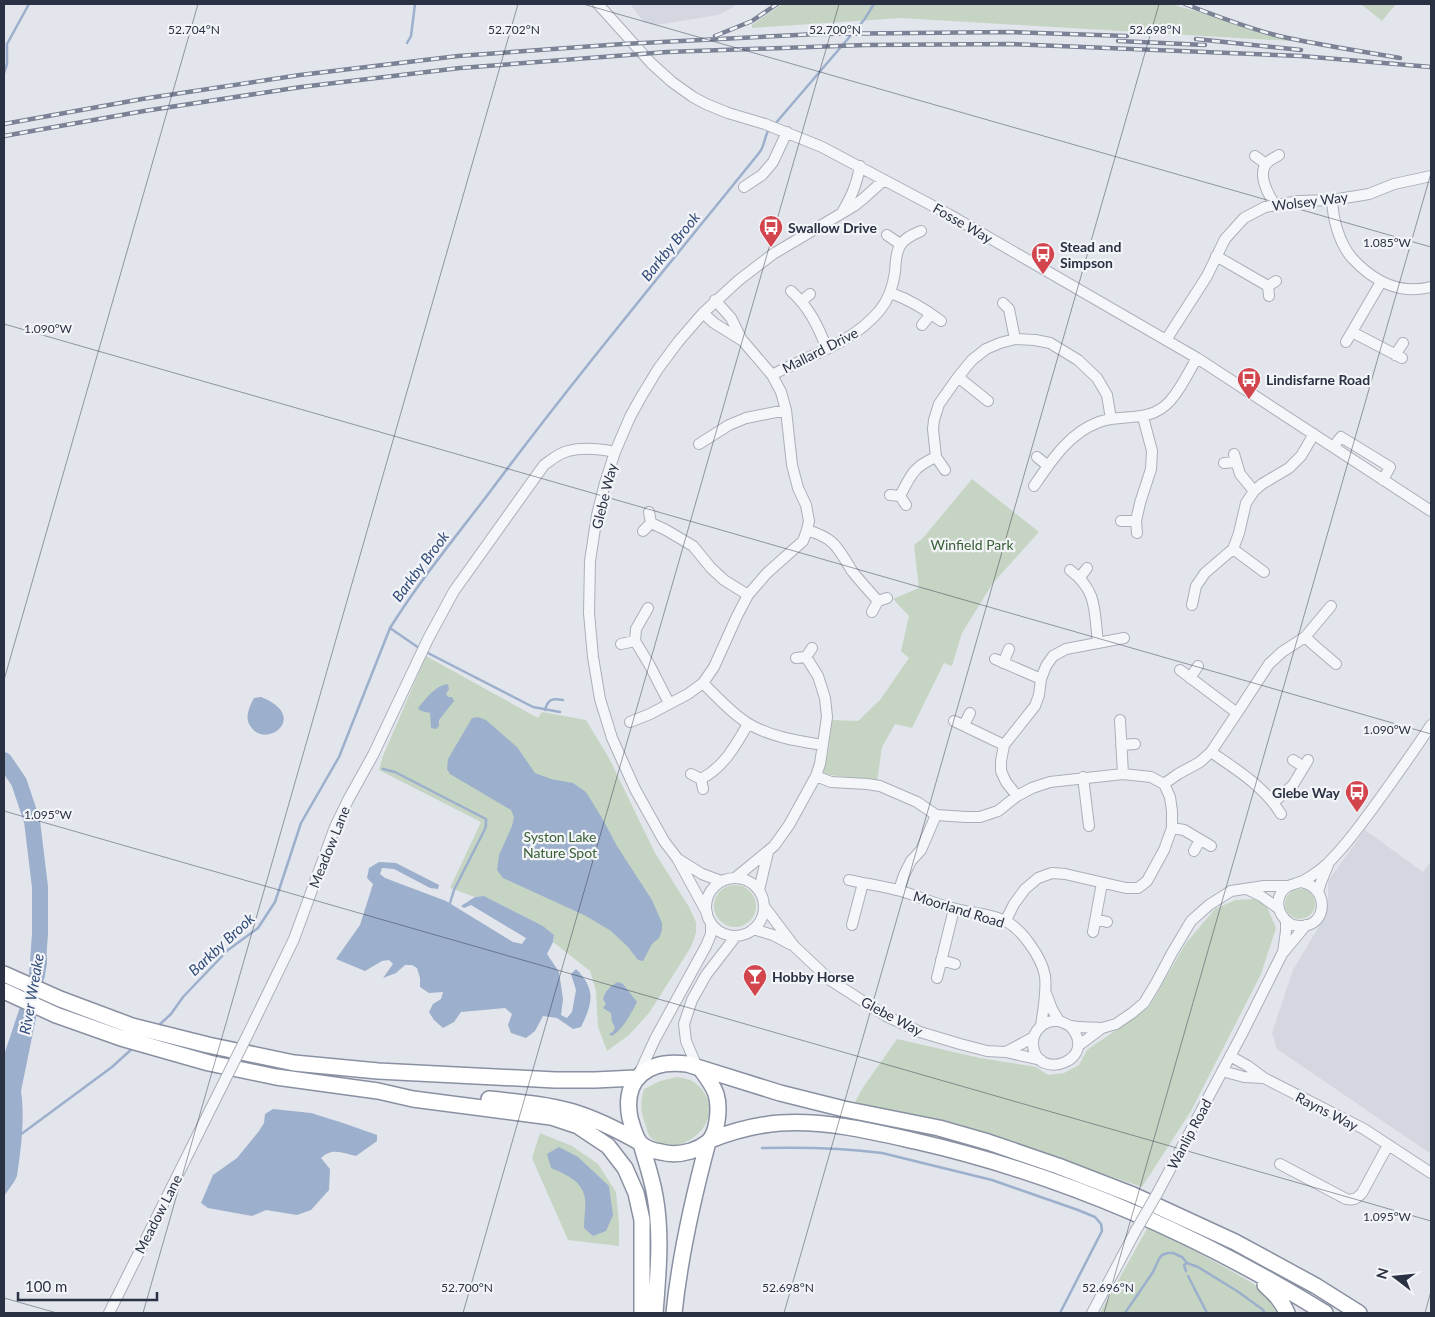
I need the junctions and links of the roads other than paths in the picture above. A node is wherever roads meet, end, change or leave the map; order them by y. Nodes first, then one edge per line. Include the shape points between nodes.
1 (598, 4) edge
2 (782, 130) junction
3 (1279, 155) dead end
4 (1255, 156) dead end
5 (1266, 164) junction
6 (860, 166) junction
7 (1431, 176) edge
8 (884, 180) junction
9 (744, 187) dead end
10 (1332, 200) junction
11 (1275, 204) junction
12 (842, 212) junction
13 (921, 231) dead end
14 (887, 236) dead end
15 (900, 244) junction
16 (1216, 256) junction
17 (1381, 282) junction
18 (1431, 287) edge
19 (1271, 288) dead end
20 (791, 291) dead end
21 (891, 293) junction
22 (716, 300) junction
23 (1003, 303) dead end
24 (703, 313) junction
25 (931, 314) junction
26 (941, 321) dead end
27 (922, 324) dead end
28 (1352, 332) junction
29 (1015, 339) junction
30 (1166, 340) junction
31 (743, 341) junction
32 (1346, 342) dead end
33 (1403, 343) dead end
34 (827, 349) junction
35 (1197, 358) junction
36 (772, 375) junction
37 (958, 377) junction
38 (988, 401) dead end
39 (786, 410) junction
40 (1143, 417) junction
41 (1112, 420) junction
42 (1314, 434) junction
43 (699, 444) dead end
44 (1333, 447) junction
45 (615, 452) junction
46 (936, 457) junction
47 (1038, 457) dead end
48 (1224, 463) dead end
49 (1048, 466) junction
50 (945, 470) dead end
51 (1383, 480) junction
52 (1034, 486) dead end
53 (1254, 491) junction
54 (898, 499) dead end
55 (1431, 511) edge
56 (649, 512) dead end
57 (1136, 520) junction
58 (1121, 521) dead end
59 (652, 524) junction
60 (807, 530) junction
61 (643, 531) dead end
62 (1137, 533) dead end
63 (1234, 549) junction
64 (1087, 568) dead end
65 (1070, 570) dead end
66 (1264, 572) dead end
67 (1080, 577) junction
68 (748, 595) junction
69 (1192, 605) dead end
70 (1331, 606) dead end
71 (648, 608) dead end
72 (872, 612) dead end
73 (1305, 637) junction
74 (1124, 638) dead end
75 (635, 641) junction
76 (1098, 643) junction
77 (620, 644) dead end
78 (1010, 649) dead end
79 (805, 654) dead end
80 (1336, 664) dead end
81 (1198, 666) dead end
82 (1180, 670) dead end
83 (1190, 678) junction
84 (1041, 680) junction
85 (702, 683) junction
86 (669, 703) junction
87 (970, 713) dead end
88 (1237, 713) junction
89 (1120, 720) dead end
90 (954, 721) dead end
91 (630, 722) dead end
92 (748, 724) junction
93 (964, 725) junction
94 (1431, 725) edge
95 (1427, 740) edge
96 (1135, 744) dead end
97 (823, 745) junction
98 (1004, 745) junction
99 (1121, 745) junction
100 (1211, 752) junction
101 (1293, 760) dead end
102 (691, 774) dead end
103 (1123, 774) junction
104 (816, 776) junction
105 (1083, 777) junction
106 (1164, 784) junction
107 (1017, 796) junction
108 (1274, 802) junction
109 (1281, 814) dead end
110 (936, 815) junction
111 (1089, 826) dead end
112 (1172, 828) junction
113 (1200, 840) junction
114 (1211, 846) dead end
115 (1194, 851) dead end
116 (768, 852) junction
117 (677, 858) junction
118 (1328, 864) junction
119 (735, 878) junction
120 (849, 880) dead end
121 (721, 881) junction
122 (1301, 882) junction
123 (863, 883) junction
124 (1102, 883) junction
125 (1287, 886) junction
126 (1247, 889) junction
127 (759, 890) junction
128 (899, 890) junction
129 (1318, 892) junction
130 (764, 906) junction
131 (1278, 908) junction
132 (954, 909) junction
133 (709, 918) junction
134 (1006, 920) junction
135 (1096, 920) junction
136 (1286, 921) junction
137 (1107, 922) dead end
138 (852, 925) dead end
139 (1306, 925) junction
140 (753, 929) junction
141 (1093, 932) dead end
142 (736, 936) junction
143 (794, 946) junction
144 (1282, 954) junction
145 (941, 960) junction
146 (955, 964) dead end
147 (4, 974) edge
148 (937, 978) dead end
149 (1045, 989) junction
150 (4, 991) edge
151 (1059, 1021) junction
152 (1041, 1026) junction
153 (1070, 1026) junction
154 (1102, 1028) junction
155 (1034, 1037) junction
156 (1078, 1046) junction
157 (1006, 1052) junction
158 (1230, 1056) junction
159 (1041, 1060) junction
160 (698, 1068) junction
161 (1222, 1071) junction
162 (637, 1076) junction
163 (1264, 1078) junction
164 (378, 1091) junction
165 (709, 1141) junction
166 (640, 1143) junction
167 (1388, 1145) junction
168 (1280, 1164) dead end
169 (1431, 1173) edge
170 (1241, 1264) junction
171 (109, 1313) edge
172 (642, 1313) edge
173 (655, 1313) edge
174 (674, 1313) edge
175 (1092, 1313) edge
176 (1286, 1313) edge
177 (1325, 1313) edge
178 (1359, 1313) edge

1 - 2 street, Fosse Way via 651,63 693,97 728,113
2 - 6 street, Fosse Way
2 - 9 street via 773,162
3 - 5 street
4 - 5 street
5 - 11 street via 1265,184
6 - 8 street, Fosse Way
6 - 12 street, Glebe Way via 853,194
7 - 10 street, Wolsey Way via 1394,184 1369,194
8 - 12 street, Glebe Way
8 - 30 street, Fosse Way
10 - 11 street, Wolsey Way
10 - 17 street via 1337,229 1351,258
11 - 16 street, Wolsey Way via 1244,218
12 - 22 street, Glebe Way via 773,254
13 - 15 street
14 - 15 street
15 - 21 street, Mallard Drive
16 - 19 street
16 - 30 street, Wolsey Way
17 - 18 street via 1409,290
17 - 28 street
20 - 34 street via 806,297
21 - 25 street
21 - 34 street, Mallard Drive via 867,325
22 - 24 street, Glebe Way
22 - 31 street via 731,318
23 - 29 street via 1009,309
24 - 31 street
24 - 45 street, Glebe Way via 658,369 630,417
25 - 26 street
25 - 27 street
28 - 32 street
28 - 33 street via 1399,357
29 - 37 street via 986,348
29 - 41 street via 1050,343 1078,360 1097,378 1107,395
30 - 35 street, Fosse Way
31 - 36 street
34 - 36 street, Mallard Drive
35 - 40 street via 1170,401
35 - 42 street, Fosse Way
36 - 39 street
37 - 38 street
37 - 46 street via 939,404 934,420
39 - 43 street via 746,418
39 - 60 street via 792,465 806,505
40 - 41 street
40 - 57 street via 1152,451 1151,469
41 - 49 street via 1100,421 1074,436
42 - 44 street, Fosse Way
42 - 53 street via 1301,456 1289,468
44 - 51 street, Fosse Way
44 - 51 street via 1341,437 1390,468
45 - 117 street, Glebe Way via 597,515 590,561 588,613 593,657 600,699 612,738 634,790
45 - 171 street, Meadow Lane, bridge via 567,451 544,465 454,591 335,827 294,939
46 - 50 street
46 - 54 street via 916,469
47 - 49 street
48 - 53 street via 1235,458 1240,474
49 - 52 street
51 - 55 street, Fosse Way
53 - 63 street via 1246,503
56 - 59 street
57 - 58 street
57 - 62 street
59 - 61 street
59 - 68 street via 693,546 724,580
60 - 68 street via 803,541
60 - 72 street via 833,542 852,570 882,599
63 - 66 street
63 - 69 street via 1205,573 1196,586
64 - 67 street
65 - 67 street
67 - 76 street via 1094,601
68 - 85 street via 714,667
70 - 73 street
71 - 75 street via 636,629
73 - 80 street
73 - 88 street via 1269,664
74 - 76 street
75 - 77 street
75 - 86 street
76 - 84 street via 1066,649 1053,656
78 - 84 street via 999,661
79 - 97 street via 818,676 825,698 827,717
81 - 83 street
82 - 83 street
83 - 88 street
84 - 98 street via 1035,706
85 - 86 street
85 - 92 street
86 - 91 street
87 - 93 street
88 - 100 street
89 - 99 street
90 - 93 street
92 - 97 street via 793,740
92 - 102 street via 735,748 702,784
93 - 98 street
94 - 95 street
95 - 118 street
96 - 99 street
97 - 104 street
98 - 107 street via 1002,771
99 - 103 street
100 - 106 street
100 - 108 street
101 - 108 street via 1306,764 1293,785
103 - 105 street
103 - 106 street via 1151,777
104 - 110 street via 831,782 880,786 917,802
104 - 116 street via 789,825
105 - 107 street via 1050,782
105 - 111 street
106 - 112 street via 1170,797
107 - 110 street via 998,811 980,817
108 - 109 street
110 - 128 street
112 - 113 street via 1184,830
112 - 124 street via 1147,881 1138,888
113 - 114 street
113 - 115 street
116 - 119 street
116 - 127 street
117 - 121 street, Glebe Way via 702,874
117 - 133 street, Glebe Way
118 - 122 street
118 - 129 street
119 - 121 street
119 - 127 street via 744,879
120 - 123 street, Moorland Road
121 - 133 street via 707,898
122 - 125 street
122 - 129 street via 1313,886
123 - 128 street, Moorland Road
123 - 138 street
124 - 134 street via 1065,874 1052,873 1038,878 1014,904
124 - 135 street
125 - 126 street
125 - 131 street via 1278,900
126 - 131 street
126 - 154 street via 1231,891 1197,916 1144,1003 1116,1024
127 - 130 street
128 - 132 street, Moorland Road
129 - 139 street via 1321,910 1314,921
130 - 140 street via 763,915
130 - 143 street, Glebe Way
131 - 136 street
132 - 134 street, Moorland Road
132 - 145 street
133 - 142 street via 718,930
133 - 162 street via 711,934 706,946
134 - 149 street, Moorland Road via 1022,934 1041,964
135 - 137 street
135 - 141 street
136 - 139 street via 1292,925
136 - 144 street, Wanlip Road
139 - 144 street, Wanlip Road
140 - 142 street
140 - 143 street, Glebe Way
142 - 160 street via 706,976 692,1000 684,1024 686,1041
143 - 157 street, Glebe Way via 830,980 886,1016 920,1032 987,1051
144 - 158 street, Wanlip Road
145 - 146 street
145 - 148 street
147 - 162 highway via 132,1026 294,1063 555,1080
149 - 151 street, Moorland Road
149 - 152 street, Moorland Road
150 - 164 highway via 56,1015 155,1048 276,1077
151 - 152 street
151 - 153 street
152 - 155 street
153 - 154 street
153 - 156 street via 1078,1038
154 - 156 street
155 - 157 street
155 - 159 street via 1033,1046
156 - 159 street via 1068,1062 1050,1065
157 - 159 street, Glebe Way
158 - 161 street, Wanlip Road
158 - 163 street, Rayns Way
160 - 162 highway via 663,1064
160 - 165 highway via 713,1087 718,1106 716,1124
160 - 178 highway via 844,1109 939,1128 1058,1166 1134,1195 1235,1242
161 - 163 street, Rayns Way
161 - 175 street, Wanlip Road, bridge
162 - 166 highway via 630,1091 628,1107
163 - 167 street, Rayns Way
164 - 166 highway via 550,1106 593,1119
164 - 172 highway via 413,1099 551,1117 578,1126 608,1146 636,1193 642,1220
165 - 166 highway via 694,1150 674,1154 656,1151
165 - 170 highway via 749,1127 780,1123 811,1123 887,1135 983,1158 1052,1182 1127,1210
165 - 174 highway via 691,1210
166 - 173 highway via 655,1199 658,1255
167 - 168 street via 1362,1193 1352,1200
167 - 169 street, Rayns Way
170 - 176 highway via 1274,1292
170 - 177 highway

